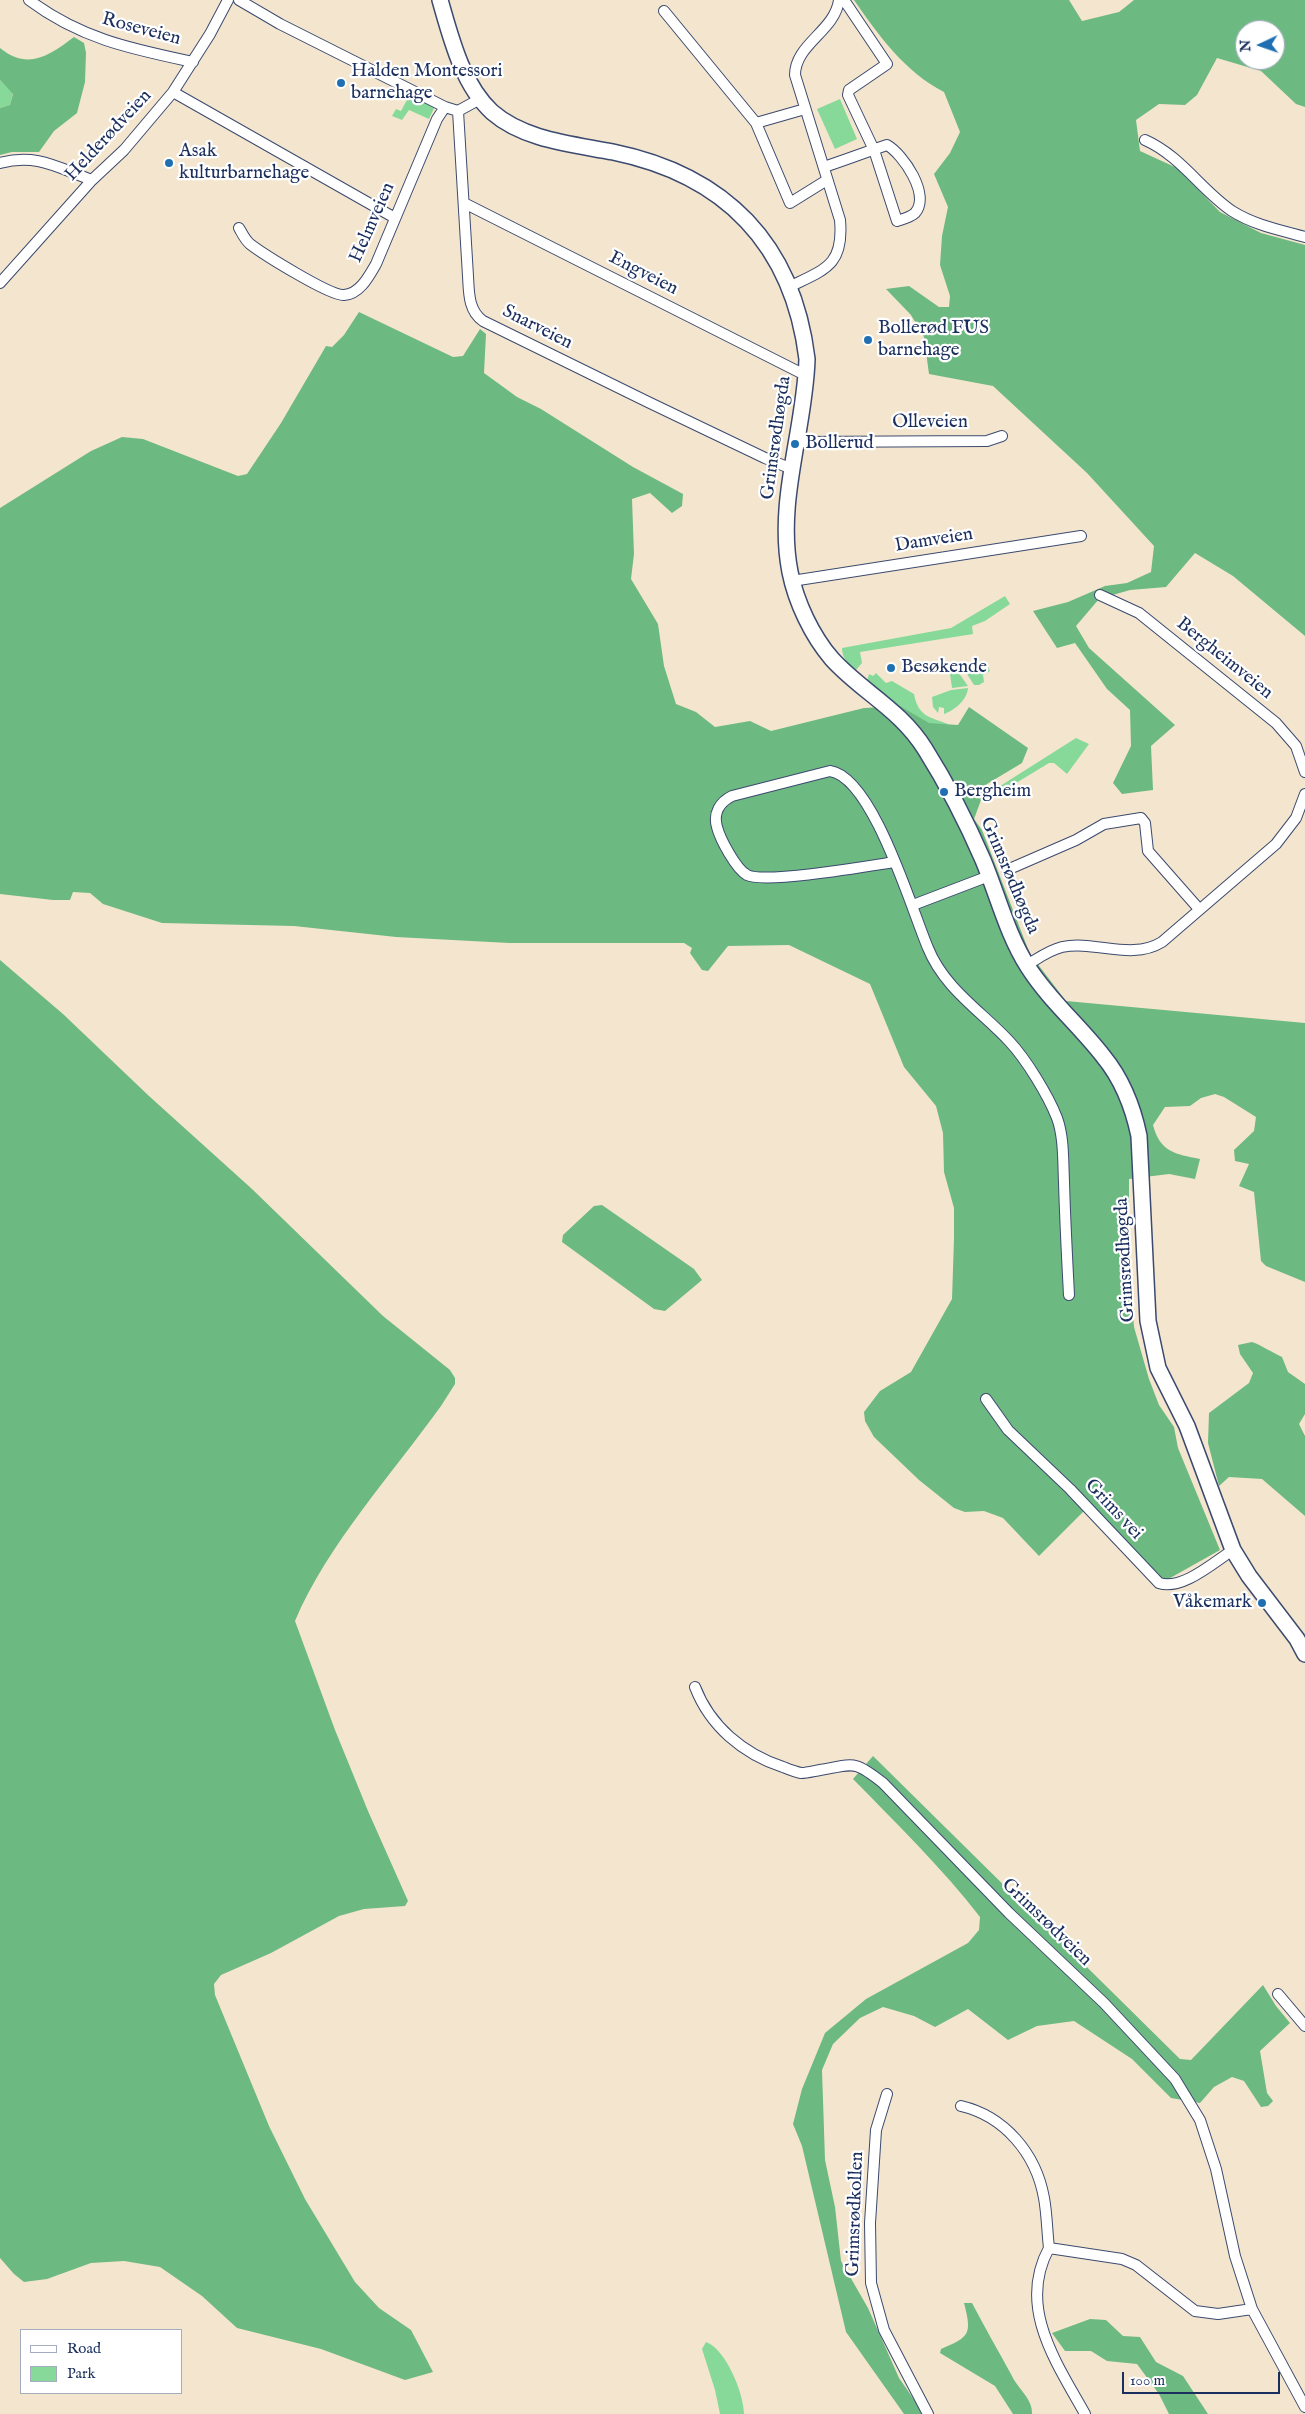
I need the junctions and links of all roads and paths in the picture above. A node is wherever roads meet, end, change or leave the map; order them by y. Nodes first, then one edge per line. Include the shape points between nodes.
1 (29, 0) edge
2 (228, 0) edge
3 (239, 0) edge
4 (440, 0) edge
5 (839, 0) edge
6 (844, 0) edge
7 (664, 11) dead end
8 (193, 62) junction
9 (173, 92) junction
10 (480, 99) junction
11 (445, 107) junction
12 (805, 109) junction
13 (458, 111) junction
14 (756, 123) junction
15 (1146, 140) dead end
16 (874, 150) junction
17 (0, 163) edge
18 (824, 167) junction
19 (92, 180) junction
20 (827, 180) junction
21 (464, 203) junction
22 (395, 218) junction
23 (239, 228) dead end
24 (1305, 237) edge
25 (0, 283) edge
26 (789, 287) junction
27 (807, 376) junction
28 (1002, 436) dead end
29 (797, 442) junction
30 (792, 468) junction
31 (1081, 536) dead end
32 (792, 581) junction
33 (1100, 595) dead end
34 (1305, 772) edge
35 (1305, 794) edge
36 (895, 862) junction
37 (1007, 870) dead end
38 (989, 876) junction
39 (913, 905) junction
40 (1199, 909) junction
41 (1027, 965) junction
42 (1068, 1295) dead end
43 (986, 1399) dead end
44 (1233, 1550) junction
45 (1305, 1654) edge
46 (695, 1687) dead end
47 (1278, 1994) dead end
48 (1305, 2026) edge
49 (887, 2094) dead end
50 (961, 2106) dead end
51 (1049, 2248) junction
52 (1252, 2309) junction
53 (1305, 2407) edge
54 (928, 2414) edge
55 (1085, 2414) edge

1 - 8 street, Roseveien via 62,23 103,40
2 - 8 street, Helderødveien
3 - 11 street
4 - 10 main road, Grimsrødhøgda via 464,71
5 - 12 street via 832,19 796,64 797,83
6 - 16 street via 887,64 848,92
7 - 14 street
8 - 9 street, Helderødveien
9 - 19 street, Helderødveien via 124,150
9 - 22 street
10 - 13 street
10 - 26 main road, Grimsrødhøgda via 508,123 528,132 649,160 693,178 741,214 770,250
11 - 13 street
11 - 22 street, Helmveien via 430,131
12 - 14 street
12 - 18 street
13 - 21 street, Snarveien
14 - 20 street via 790,203
15 - 24 street via 1181,163 1233,212 1263,226
16 - 16 street via 890,146 912,175 920,192 915,214 897,221
16 - 18 street
17 - 19 street via 27,158
18 - 20 street
19 - 25 street, Helderødveien
20 - 26 street via 840,220 842,239 839,250 822,271
21 - 27 street, Engveien
21 - 30 street, Snarveien via 470,302 479,318 765,458
22 - 23 street, Helmveien via 371,274 356,291 345,295 278,261 248,242
26 - 27 main road, Grimsrødhøgda via 804,335
27 - 29 main road, Grimsrødhøgda
28 - 29 street, Olleveien via 987,440
29 - 30 main road, Grimsrødhøgda
30 - 32 main road, Grimsrødhøgda via 785,521
31 - 32 street, Damveien
32 - 38 main road, Grimsrødhøgda via 814,633 833,660 891,709 924,748 976,844
33 - 34 street, Bergheimveien via 1139,613 1276,724 1296,746
35 - 40 street via 1296,818 1276,844
36 - 36 street via 779,877 753,877 739,868 717,829 717,810 732,796 824,772 837,772 848,781 879,826
36 - 39 street
37 - 40 street via 1104,824 1141,818 1145,823 1148,851
38 - 39 street
38 - 41 main road, Grimsrødhøgda via 1010,933
39 - 42 street via 938,970 1016,1048 1057,1119 1062,1145
40 - 41 street via 1154,946 1128,950 1080,946 1059,948
41 - 44 main road, Grimsrødhøgda via 1051,999 1103,1056 1123,1087 1136,1118 1140,1136 1150,1341 1158,1368 1187,1426
43 - 44 street, Grims vei via 1008,1430 1070,1489 1159,1583 1169,1586 1182,1582
44 - 45 main road, Grimsrødhøgda
46 - 52 street, Grimsrødveien via 705,1710 723,1732 763,1760 801,1772 855,1764 883,1783 1009,1913 1154,2054 1175,2079 1200,2120
47 - 48 street
49 - 54 street, Grimsrødkollen via 876,2130 870,2223 871,2283 884,2330
50 - 51 street via 990,2116 1016,2139 1029,2156 1044,2197
51 - 52 street via 1122,2259 1136,2265 1195,2311 1218,2314
51 - 55 street via 1040,2263 1037,2281 1040,2326
52 - 53 street, Grimsrødveien

